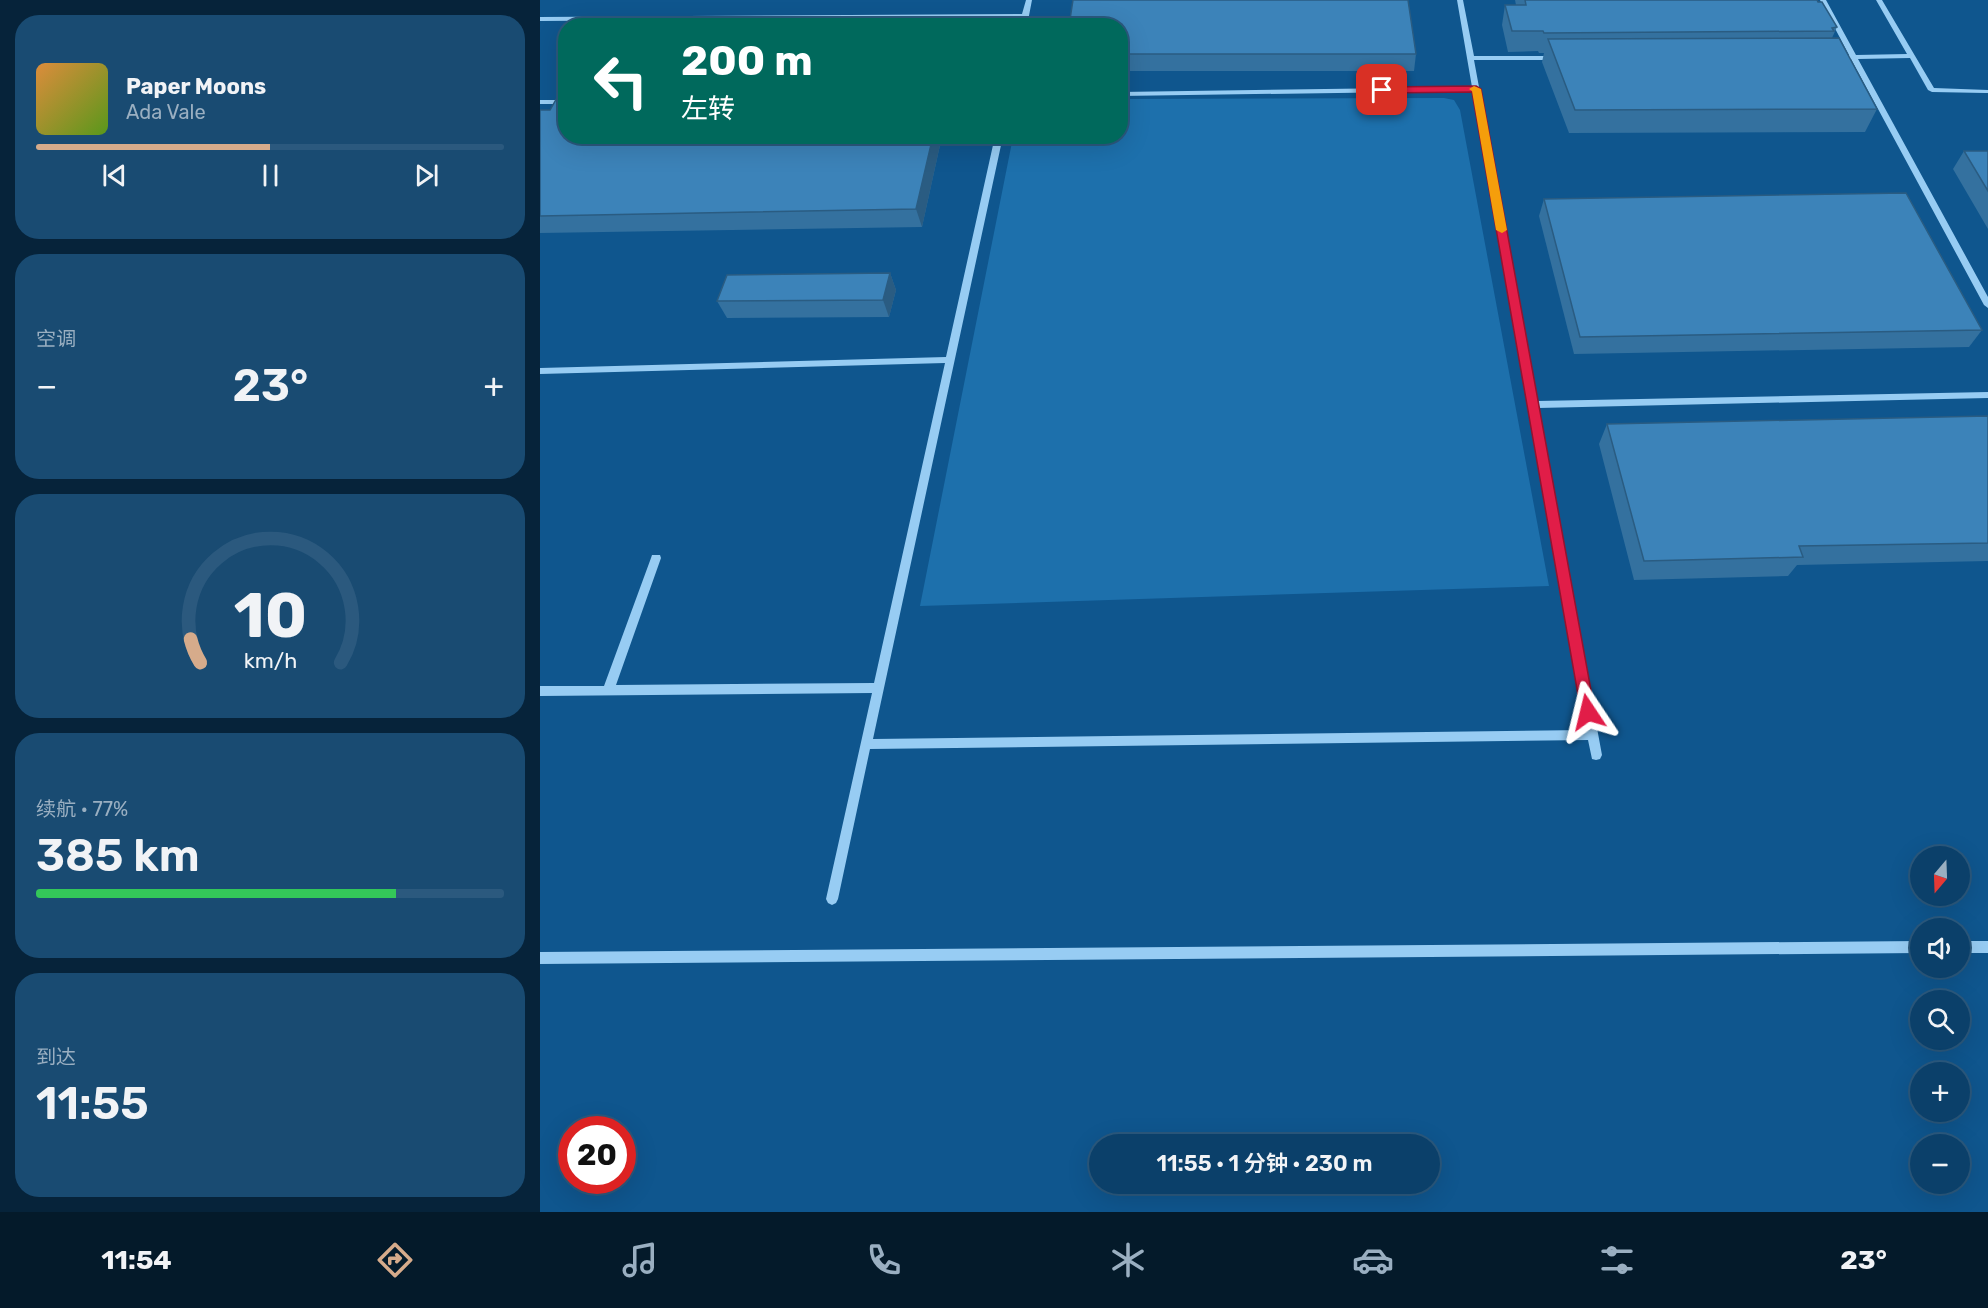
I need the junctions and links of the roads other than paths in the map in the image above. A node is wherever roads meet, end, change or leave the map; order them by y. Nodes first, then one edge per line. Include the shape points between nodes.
1 (1029, 0) edge
2 (1460, 0) edge
3 (1823, 0) edge
4 (1878, 0) edge
5 (1025, 16) joint
6 (702, 18) edge
7 (540, 19) edge
8 (558, 19) edge
9 (1911, 56) junction
10 (1830, 57) edge
11 (1854, 57) junction
12 (1471, 58) junction
13 (1567, 58) edge
14 (1476, 89) junction
15 (1985, 91) dead end
16 (1128, 94) edge
17 (540, 102) edge
18 (558, 102) edge
19 (997, 144) edge
20 (1988, 305) edge
21 (950, 360) junction
22 (540, 371) edge
23 (1988, 395) edge
24 (1533, 405) junction
25 (656, 558) dead end
26 (878, 688) junction
27 (540, 691) edge
28 (608, 691) junction
29 (1592, 735) junction
30 (866, 744) junction
31 (1596, 755) dead end
32 (832, 899) dead end
33 (1910, 947) edge
34 (1970, 947) edge
35 (1988, 947) edge
36 (540, 958) edge

1 - 5 lane
2 - 12 lane
3 - 11 lane
4 - 9 lane
5 - 6 lane
7 - 8 lane
9 - 11 lane
9 - 15 lane via 1932,90
10 - 11 lane
11 - 20 lane
12 - 13 lane
12 - 14 lane
14 - 16 lane
14 - 24 lane
17 - 18 lane
19 - 21 lane
21 - 22 lane
21 - 26 lane
23 - 24 lane
24 - 29 lane
25 - 28 lane
26 - 28 lane
26 - 30 lane
27 - 28 lane
29 - 30 lane
29 - 31 lane
30 - 32 lane
33 - 36 lane
34 - 35 lane

